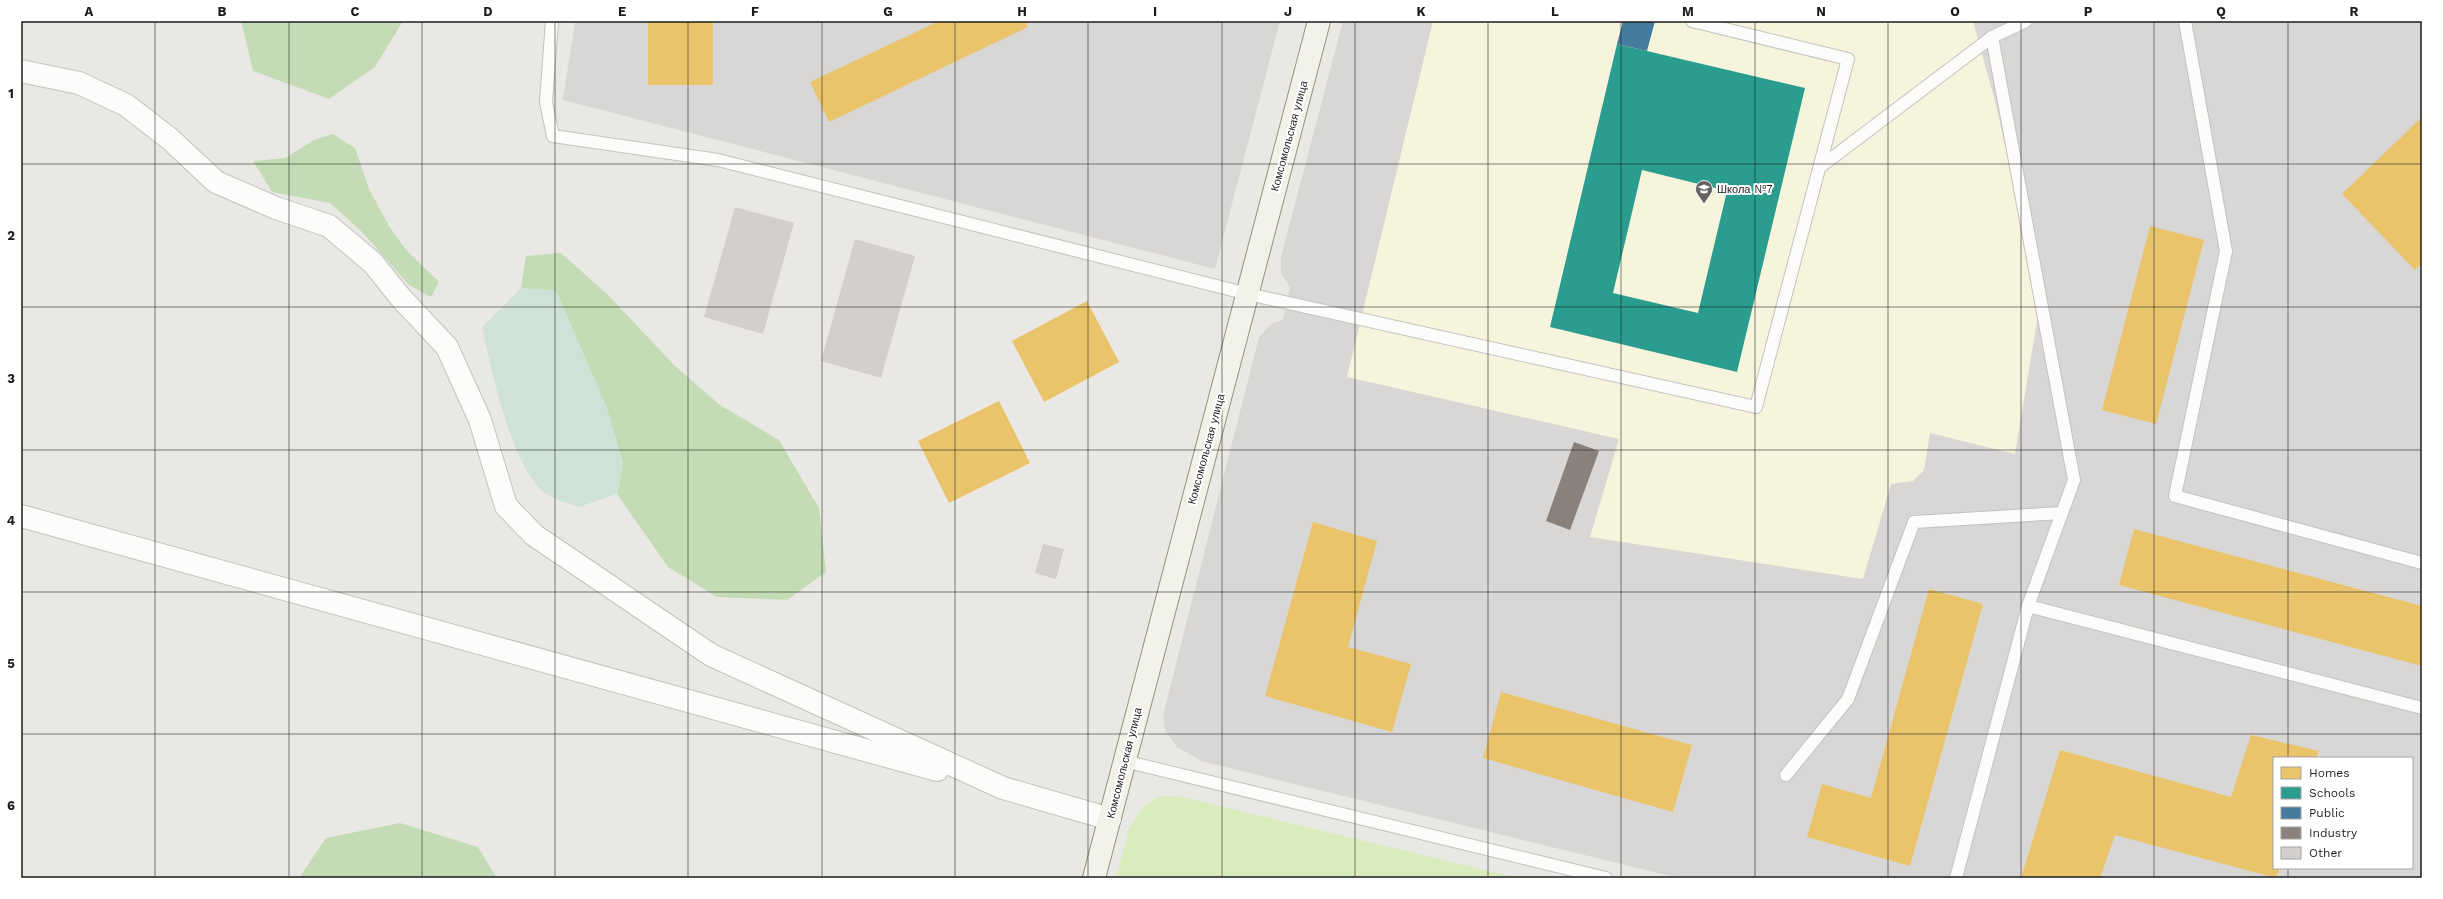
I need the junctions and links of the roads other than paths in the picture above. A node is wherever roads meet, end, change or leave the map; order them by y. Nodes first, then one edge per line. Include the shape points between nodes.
1 (552, 21) edge
2 (1319, 21) edge
3 (1692, 21) edge
4 (2026, 21) edge
5 (2184, 21) edge
6 (1992, 37) junction
7 (21, 71) edge
8 (1820, 167) junction
9 (1248, 294) junction
10 (2062, 513) junction
11 (21, 516) edge
12 (2422, 563) edge
13 (2028, 606) junction
14 (2422, 708) edge
15 (1124, 761) junction
16 (1786, 775) dead end
17 (1003, 788) junction
18 (1110, 819) junction
19 (1094, 878) edge
20 (1606, 878) edge
21 (1956, 878) edge

1 - 9 lane via 546,102 553,136 718,160
2 - 9 main road, Комсомольская улица
3 - 8 lane via 1848,59
4 - 6 lane
5 - 12 lane via 2226,251 2175,496
6 - 8 lane
6 - 10 lane via 2074,480
7 - 17 street via 79,83 126,105 170,139 216,182 276,208 330,226 373,264 447,347 480,420 506,506 534,535 711,655
8 - 9 lane via 1756,407
9 - 15 main road, Комсомольская улица
10 - 13 lane
10 - 16 lane via 1914,522 1848,699
11 - 17 street
13 - 14 lane
13 - 21 lane
15 - 18 main road, Комсомольская улица
15 - 20 lane
17 - 18 street
18 - 19 main road, Комсомольская улица

